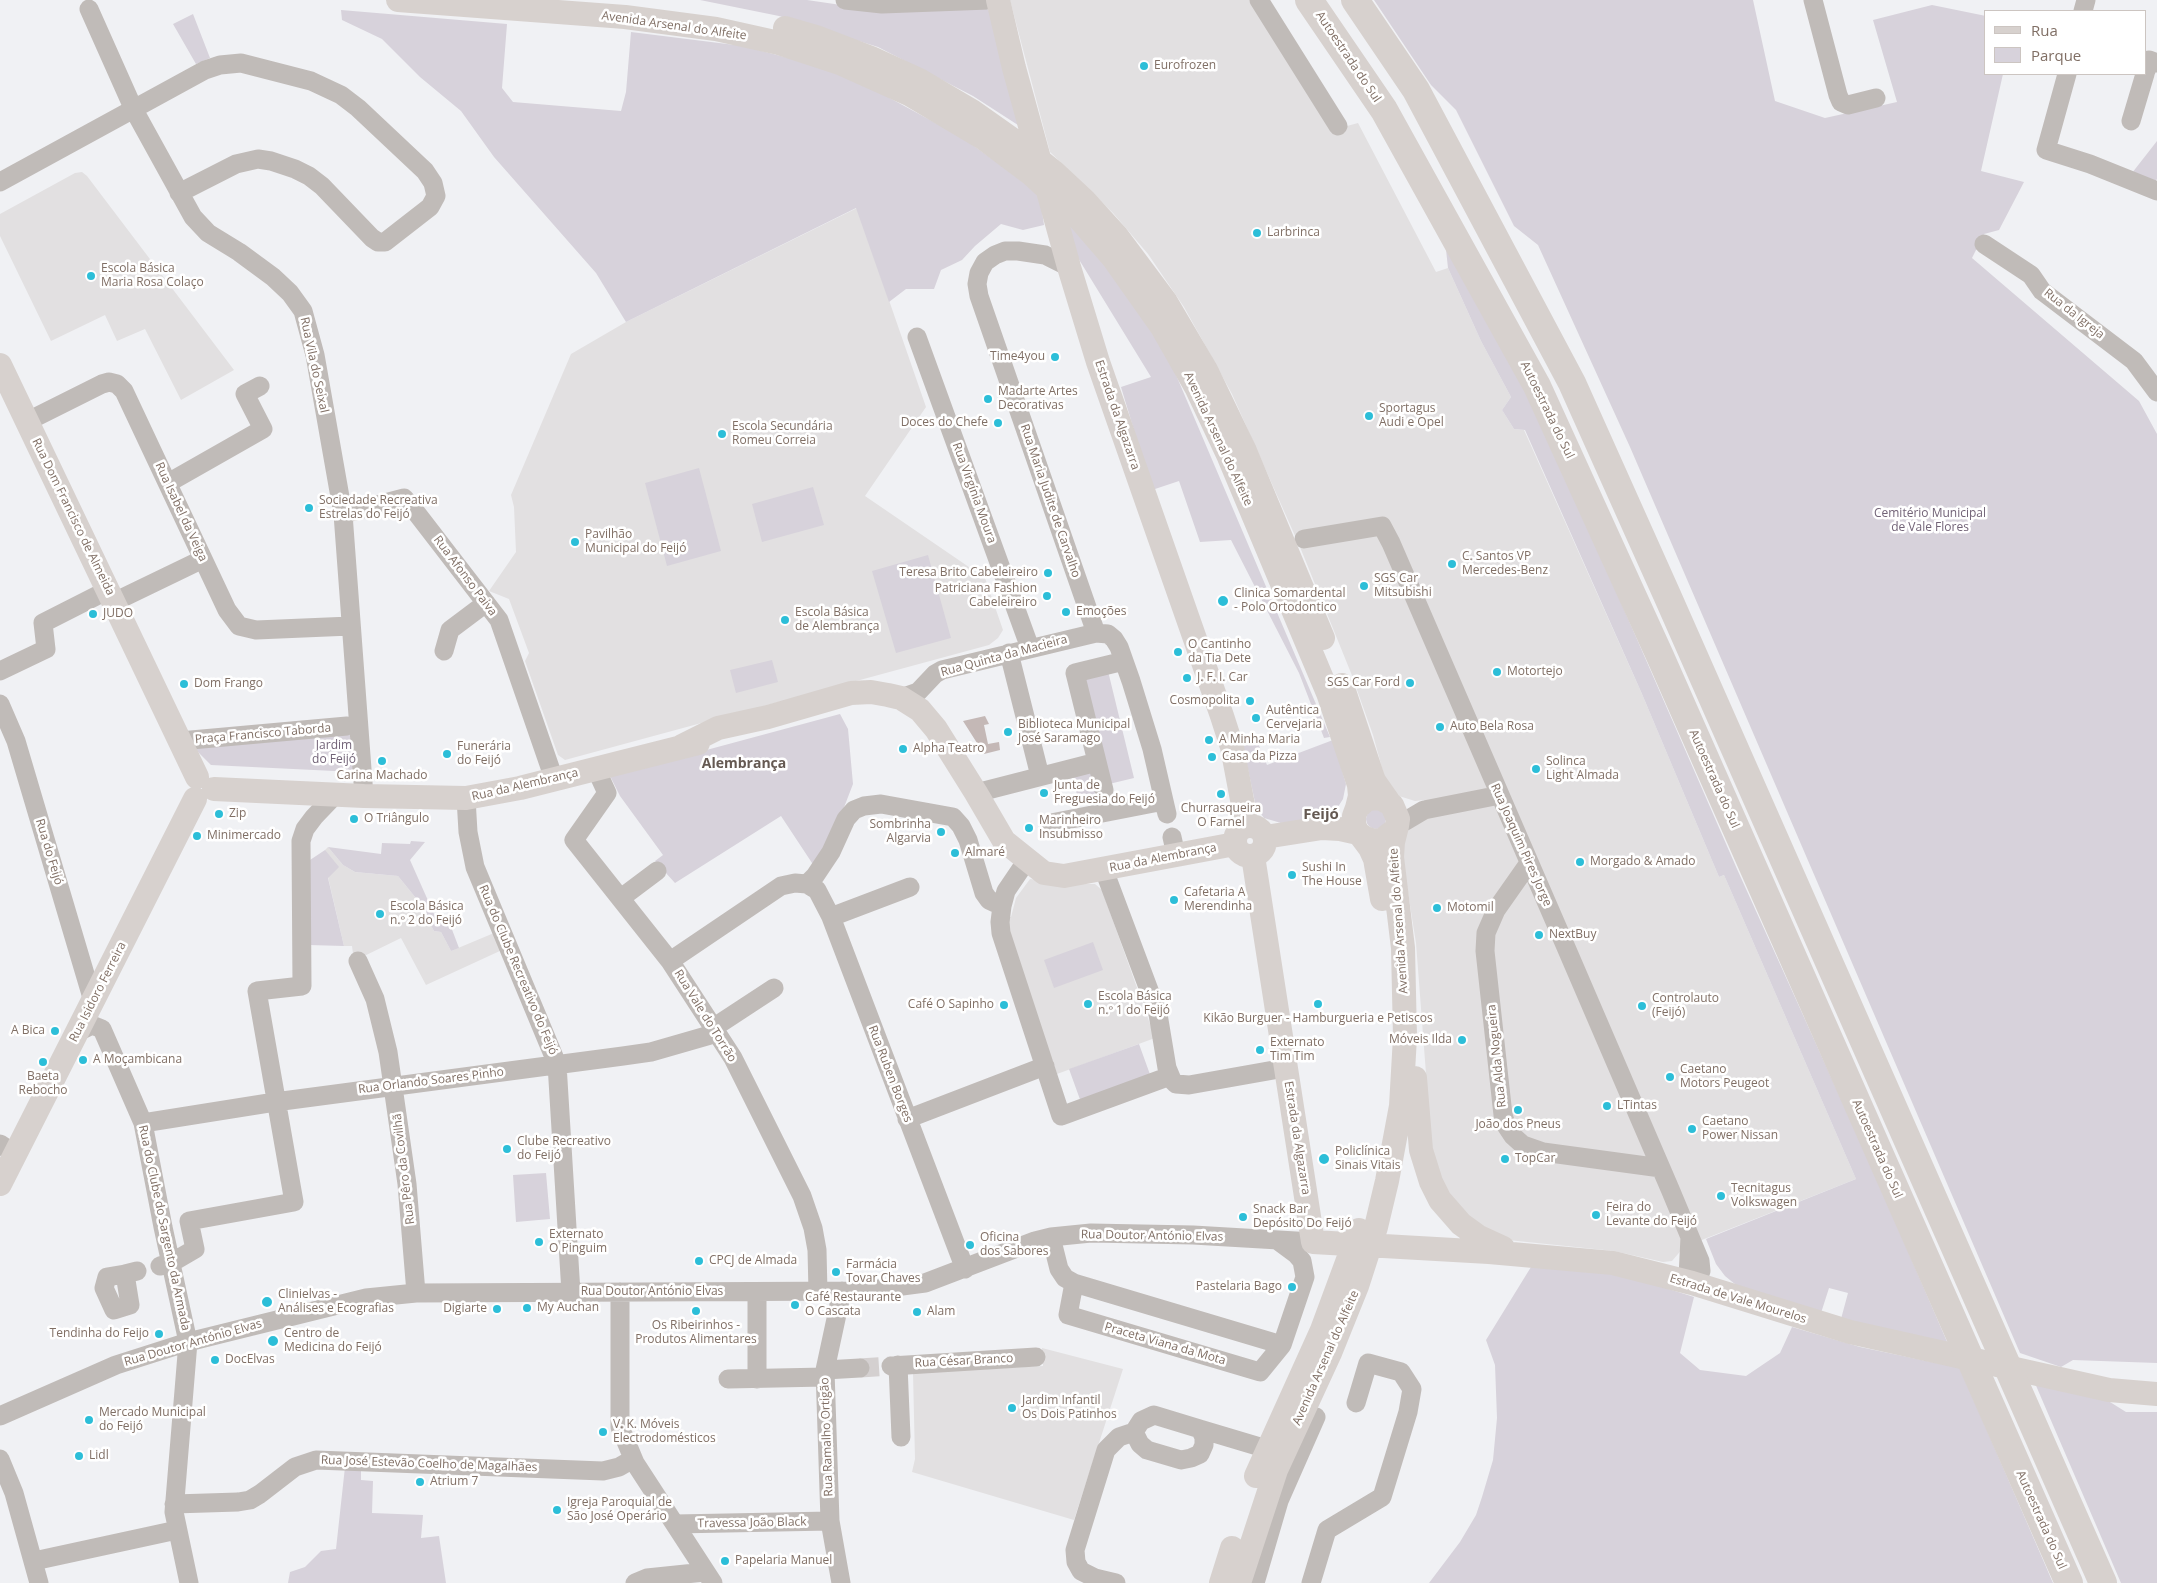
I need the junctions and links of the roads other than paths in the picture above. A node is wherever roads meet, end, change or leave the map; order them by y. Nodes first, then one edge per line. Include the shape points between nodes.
1 (398, 0) edge
2 (609, 0) edge
3 (845, 0) edge
4 (989, 0) edge
5 (998, 0) edge
6 (1259, 0) edge
7 (1309, 0) edge
8 (1355, 0) edge
9 (1813, 0) edge
10 (89, 9) dead end
11 (2157, 63) edge
12 (2147, 66) edge
13 (2067, 75) edge
14 (2144, 75) edge
15 (1876, 98) dead end
16 (134, 110) junction
17 (2131, 122) dead end
18 (1338, 126) dead end
19 (0, 182) edge
20 (2157, 191) edge
21 (179, 193) junction
22 (1984, 244) dead end
23 (1069, 267) junction
24 (917, 338) dead end
25 (0, 365) edge
26 (260, 386) dead end
27 (2157, 392) edge
28 (28, 421) junction
29 (168, 483) junction
30 (342, 514) junction
31 (1304, 539) dead end
32 (203, 559) junction
33 (111, 596) junction
34 (486, 603) junction
35 (350, 626) junction
36 (1096, 632) junction
37 (1030, 648) junction
38 (444, 651) dead end
39 (1009, 653) junction
40 (1124, 661) junction
41 (0, 671) edge
42 (832, 700) junction
43 (916, 705) junction
44 (3, 716) edge
45 (347, 726) dead end
46 (180, 741) junction
47 (1097, 762) junction
48 (596, 769) junction
49 (1040, 776) junction
50 (554, 779) junction
51 (202, 788) junction
52 (1104, 790) dead end
53 (976, 793) junction
54 (336, 794) junction
55 (1500, 795) junction
56 (364, 796) junction
57 (466, 798) junction
58 (1393, 815) junction
59 (1358, 822) junction
60 (1051, 823) dead end
61 (1250, 841) junction
62 (1031, 862) junction
63 (1529, 863) junction
64 (1097, 870) junction
65 (657, 871) dead end
66 (807, 884) junction
67 (910, 887) dead end
68 (621, 898) junction
69 (1399, 902) junction
70 (1002, 906) junction
71 (831, 917) junction
72 (358, 961) dead end
73 (670, 961) junction
74 (774, 988) dead end
75 (93, 1001) junction
76 (715, 1030) junction
77 (78, 1032) junction
78 (557, 1064) junction
79 (1045, 1066) junction
80 (1285, 1068) junction
81 (1170, 1076) junction
82 (394, 1085) junction
83 (275, 1102) junction
84 (907, 1119) junction
85 (143, 1123) junction
86 (8, 1149) edge
87 (1661, 1168) junction
88 (0, 1184) edge
89 (1051, 1237) junction
90 (1277, 1240) junction
91 (1324, 1242) junction
92 (1693, 1248) junction
93 (1542, 1256) junction
94 (165, 1265) junction
95 (965, 1269) junction
96 (1653, 1272) junction
97 (1074, 1283) junction
98 (1692, 1283) junction
99 (571, 1292) junction
100 (620, 1292) junction
101 (757, 1292) junction
102 (818, 1292) junction
103 (842, 1292) junction
104 (416, 1293) junction
105 (1732, 1297) junction
106 (188, 1342) junction
107 (1282, 1345) junction
108 (1036, 1357) dead end
109 (860, 1368) tunnel mouth
110 (825, 1373) junction
111 (728, 1379) dead end
112 (757, 1379) junction
113 (2157, 1394) edge
114 (1356, 1403) dead end
115 (0, 1416) edge
116 (1316, 1417) dead end
117 (1200, 1429) junction
118 (1134, 1432) junction
119 (901, 1437) dead end
120 (1267, 1449) junction
121 (0, 1459) edge
122 (633, 1459) junction
123 (174, 1504) junction
124 (830, 1521) junction
125 (674, 1524) junction
126 (177, 1530) junction
127 (35, 1575) edge
128 (709, 1577) edge
129 (189, 1583) edge
130 (635, 1583) edge
131 (841, 1583) edge
132 (1116, 1583) edge
133 (1221, 1583) edge
134 (1239, 1583) edge
135 (1255, 1583) edge
136 (1311, 1583) edge
137 (2069, 1583) edge
138 (2103, 1583) edge

1 - 59 main road, Avenida Arsenal do Alfeite via 625,17 716,29 779,43 848,66 909,94 983,138 1031,174 1076,215 1120,267 1158,320 1196,387 1229,456 1328,693 1359,785
2 - 58 main road, Avenida Arsenal do Alfeite via 752,20 816,37 871,58 945,94 998,128 1085,201 1150,279 1206,370 1245,451 1328,648 1374,781
3 - 4 street via 882,4
5 - 23 main road, Estrada da Algazarra
6 - 18 street
7 - 137 highway, Autoestrada do Sul via 1384,110 1538,386
8 - 138 highway via 1416,90 1572,384
9 - 15 street via 1841,102 1848,105
10 - 16 street, Rua Vila do Seixal
11 - 12 street via 2149,60
13 - 20 street via 2046,150
14 - 17 street
16 - 19 street
16 - 21 street, Rua Vila do Seixal
16 - 21 street via 220,64 241,63 311,81 354,104 430,177 436,190 434,202 386,242 372,238 309,176 258,159 236,164
21 - 30 street, Rua Vila do Seixal via 193,217 208,233 261,267 290,293 302,310 314,355
22 - 27 street, Rua da Igreja via 2031,275 2042,291 2134,361
23 - 36 street, Rua Maria Judite de Carvalho via 1045,255 1005,251 986,262 977,284
23 - 61 main road, Estrada da Algazarra via 1098,362 1232,747
24 - 37 street, Rua Virgínia Moura
25 - 28 main road, Rua Dom Francisco de Almeida
26 - 29 street via 245,394 263,429
28 - 29 street, Rua Isabel da Veiga via 102,384 116,384 124,391
28 - 33 main road, Rua Dom Francisco de Almeida
29 - 32 street, Rua Isabel da Veiga
30 - 34 street, Rua Afonso Paiva via 404,498
30 - 35 street, Rua Vila do Seixal
31 - 55 street, Rua Joaquim Pires Jorge via 1382,526
32 - 33 street
32 - 35 street, Rua Isabel da Veiga via 227,610 239,626 256,630
33 - 41 street via 43,623 46,649
33 - 46 main road, Rua Dom Francisco de Almeida
34 - 38 street via 450,630
34 - 50 street, Rua Afonso Paiva via 499,620
35 - 56 street, Rua Vila do Seixal
36 - 37 street, Rua Quinta da Macieira
36 - 40 street via 1114,639
37 - 39 street, Rua Quinta da Macieira
39 - 43 street, Rua Quinta da Macieira via 940,671
39 - 49 street
40 - 47 street via 1075,673
40 - 60 street via 1152,749 1166,808
42 - 43 main road, Rua da Alembrança via 886,706
42 - 43 main road, Rua da Alembrança via 851,693 871,692
42 - 48 main road, Rua da Alembrança via 768,718 738,734
43 - 53 main road via 936,729
44 - 75 street, Rua do Feijó via 16,741
45 - 46 street, Praça Francisco Taborda
46 - 51 main road, Rua Dom Francisco de Almeida
47 - 49 street
47 - 52 street
48 - 50 main road, Rua da Alembrança
48 - 68 street, Rua Vale do Torrão via 607,793 574,840
49 - 53 street
50 - 57 main road, Rua da Alembrança
51 - 54 main road
51 - 75 main road, Rua Isidoro Ferreira
53 - 62 main road via 1004,841
54 - 56 main road
54 - 83 street via 305,829 302,841 302,986 258,991
55 - 58 street
55 - 63 street, Rua Joaquim Pires Jorge
56 - 57 main road, Rua da Alembrança
57 - 78 street, Rua do Clube Recreativo do Feijó via 475,867
58 - 59 main road via 1380,798 1371,798 1363,801
58 - 59 main road via 1386,838 1378,841 1369,840
58 - 69 main road, Avenida Arsenal do Alfeite via 1392,857
59 - 61 main road, Rua da Alembrança
59 - 120 main road, Avenida Arsenal do Alfeite via 1376,864 1388,959 1388,1059 1380,1135 1365,1209 1338,1289 1319,1338
61 - 64 main road, Rua da Alembrança via 1174,846
61 - 80 main road, Estrada da Algazarra
62 - 64 main road, Rua da Alembrança
62 - 70 street via 1006,891
63 - 87 street, Rua Joaquim Pires Jorge
63 - 87 street, Rua Alda Nogueira via 1496,910 1486,933 1485,951 1507,1127 1523,1145 1543,1152
64 - 81 street via 1152,996
65 - 68 street
66 - 70 street via 831,852 846,819 854,810 881,804 953,816 968,840 984,893 989,900
66 - 71 street, Rua Ruben Borges via 817,890
66 - 73 street via 781,886
67 - 71 street
68 - 73 street, Rua Vale do Torrão
69 - 93 main road via 1409,988 1419,1139 1428,1177 1446,1208 1470,1232 1499,1247
69 - 134 main road, Avenida Arsenal do Alfeite via 1404,977 1404,1069 1401,1106 1380,1211 1358,1286 1270,1485
70 - 79 street via 1001,933
71 - 84 street, Rua Ruben Borges
72 - 82 street, Rua Pêro da Covilhã via 375,999
73 - 76 street, Rua Vale do Torrão
74 - 76 street, Rua Orlando Soares Pinho
75 - 77 main road, Rua Isidoro Ferreira
76 - 78 street, Rua Orlando Soares Pinho via 651,1052
76 - 102 street, Rua Vale do Torrão via 733,1058 802,1196 817,1250
77 - 85 street, Rua do Clube do Sargento da Armada via 92,1025 102,1029
77 - 86 main road, Rua Isidoro Ferreira
78 - 82 street, Rua Orlando Soares Pinho
78 - 99 street, Rua do Clube Recreativo do Feijó
79 - 81 street via 1062,1116
79 - 84 street
80 - 81 street via 1189,1085 1176,1084
80 - 91 main road, Estrada da Algazarra
82 - 83 street, Rua Orlando Soares Pinho
82 - 104 street, Rua Pêro da Covilhã via 407,1184
83 - 85 street, Rua Orlando Soares Pinho
83 - 94 street via 294,1202 189,1221 195,1250
84 - 95 street, Rua Ruben Borges
85 - 94 street, Rua do Clube do Sargento da Armada
86 - 88 main road, Rua Isidoro Ferreira
87 - 92 street, Rua Joaquim Pires Jorge
89 - 90 street, Rua Doutor António Elvas via 1091,1233
89 - 95 street, Rua Doutor António Elvas via 1035,1240
89 - 97 street via 1060,1270
90 - 91 street, Rua Doutor António Elvas
90 - 107 street, Praceta Viana da Mota via 1302,1261 1305,1277
91 - 93 main road, Estrada de Vale Mourelos
92 - 96 street via 1680,1264
92 - 98 street via 1701,1271
92 - 105 street, Rua Joaquim Pires Jorge via 1714,1280
93 - 96 main road, Estrada de Vale Mourelos via 1613,1263
94 - 106 street, Rua do Clube do Sargento da Armada
95 - 103 street, Rua Doutor António Elvas via 905,1287
96 - 98 main road, Estrada de Vale Mourelos
97 - 107 street
97 - 107 street, Praceta Viana da Mota via 1068,1315 1260,1372
98 - 105 main road, Estrada de Vale Mourelos
99 - 100 street, Rua Doutor António Elvas
99 - 104 street, Rua Doutor António Elvas
100 - 101 street, Rua Doutor António Elvas
100 - 122 street via 620,1427
101 - 102 street, Rua Doutor António Elvas
101 - 112 street
102 - 103 street, Rua Doutor António Elvas
103 - 110 street, Rua Ramalho Ortigão
104 - 106 street, Rua Doutor António Elvas via 366,1298
105 - 113 main road, Estrada de Vale Mourelos via 1850,1332 2119,1392
106 - 115 street, Rua Doutor António Elvas via 116,1365
106 - 123 street, Rua do Clube do Sargento da Armada
108 - 119 street, Rua César Branco via 895,1366
109 - 110 street
110 - 112 street
110 - 124 street, Rua Ramalho Ortigão
111 - 112 street
114 - 136 street via 1368,1363 1401,1372 1412,1389 1382,1497 1327,1530
116 - 135 street via 1279,1501
117 - 118 street via 1154,1415 1141,1421
117 - 118 street via 1204,1437 1200,1454 1182,1460 1147,1450
117 - 120 street
118 - 132 street via 1119,1437 1106,1450 1075,1550 1081,1571
120 - 133 main road, Avenida Arsenal do Alfeite
121 - 127 street via 14,1493
122 - 123 street, Rua José Estevão Coelho de Magalhães via 603,1471 316,1460 295,1467 250,1500
122 - 125 street
123 - 126 street, Rua do Clube do Sargento da Armada
124 - 125 street, Travessa João Black
124 - 131 street, Rua Ramalho Ortigão
125 - 128 street
126 - 127 street
126 - 129 street, Rua do Clube do Sargento da Armada
128 - 130 street via 647,1578

